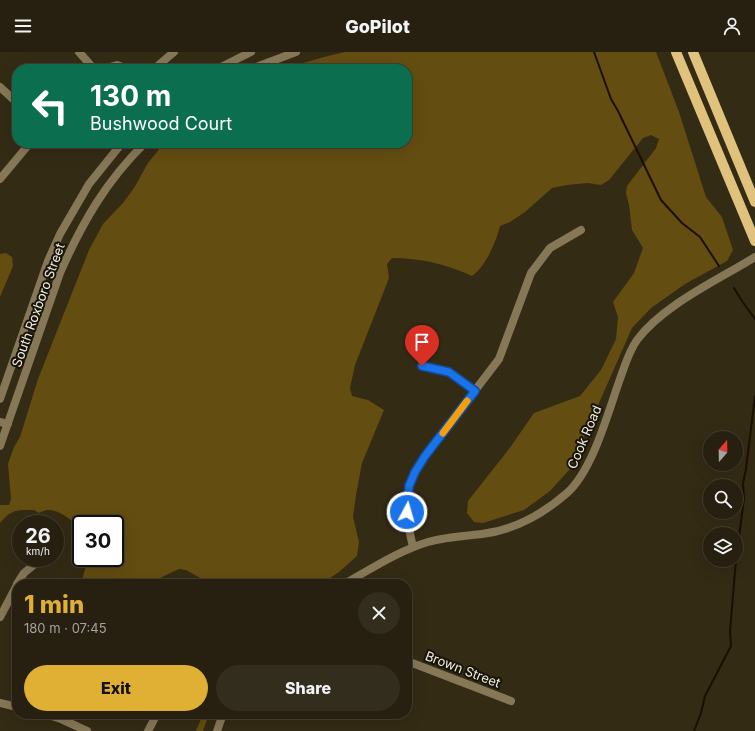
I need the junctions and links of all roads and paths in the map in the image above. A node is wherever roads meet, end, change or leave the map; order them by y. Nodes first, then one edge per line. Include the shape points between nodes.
1 (79, 52) edge
2 (174, 52) edge
3 (251, 52) edge
4 (296, 52) edge
5 (676, 52) edge
6 (693, 52) edge
7 (90, 64) edge
8 (160, 64) edge
9 (227, 64) edge
10 (264, 64) edge
11 (0, 87) edge
12 (12, 98) edge
13 (26, 148) edge
14 (118, 148) edge
15 (140, 148) edge
16 (0, 179) edge
17 (755, 202) edge
18 (581, 230) dead end
19 (755, 241) edge
20 (755, 257) edge
21 (422, 366) dead end
22 (475, 391) junction
23 (0, 399) edge
24 (4, 423) edge
25 (0, 446) edge
26 (413, 548) junction
27 (31, 567) edge
28 (20, 579) edge
29 (354, 579) edge
30 (12, 594) edge
31 (0, 617) edge
32 (412, 663) edge
33 (511, 700) dead end
34 (0, 703) edge
35 (12, 706) edge
36 (61, 719) edge
37 (154, 719) edge
38 (221, 719) edge
39 (87, 731) edge
40 (148, 731) edge
41 (217, 731) edge

1 - 7 street
2 - 8 street
3 - 9 street
4 - 10 street
5 - 19 main road
6 - 17 main road
11 - 12 street
13 - 16 street
14 - 23 street, South Roxboro Street via 89,184 60,234 48,260
15 - 24 street, South Roxboro Street via 101,194 72,245
18 - 22 street via 550,248 531,273 499,359
20 - 26 street, Cook Road via 661,316 637,340 591,457 575,485 566,494 546,510 511,528 436,540
21 - 22 street via 449,372
22 - 26 street via 425,456 409,486 407,512
24 - 25 street, South Roxboro Street
26 - 29 street, Cook Road
27 - 28 street
30 - 31 street
32 - 33 street, Brown Street
34 - 35 street
36 - 39 street
37 - 40 street
38 - 41 street

